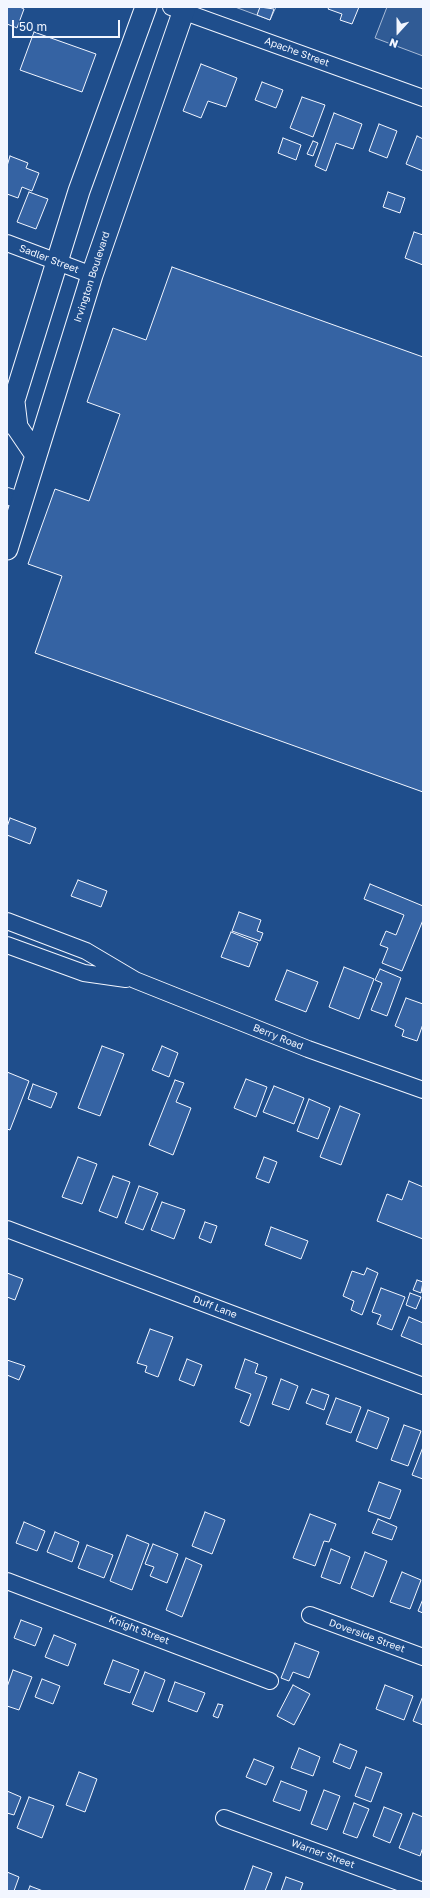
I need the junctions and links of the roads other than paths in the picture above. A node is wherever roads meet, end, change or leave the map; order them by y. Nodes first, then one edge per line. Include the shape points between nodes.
1 (146, 7) edge
2 (179, 8) edge
3 (423, 98) edge
4 (7, 243) edge
5 (56, 262) junction
6 (92, 275) junction
7 (14, 398) junction
8 (7, 423) edge
9 (36, 455) junction
10 (15, 498) edge
11 (7, 549) edge
12 (7, 921) edge
13 (7, 945) edge
14 (135, 980) junction
15 (423, 1090) edge
16 (7, 1229) edge
17 (423, 1386) edge
18 (7, 1581) edge
19 (310, 1615) dead end
20 (423, 1657) edge
21 (270, 1681) dead end
22 (224, 1818) dead end
23 (423, 1891) edge

1 - 5 main road
2 - 3 street, Apache Street
2 - 6 main road, Irvington Boulevard
4 - 5 street, Sadler Street
5 - 6 street, Sadler Street
5 - 7 main road
6 - 9 main road, Irvington Boulevard
7 - 8 main road
7 - 9 main road via 17,426
9 - 10 main road, Irvington Boulevard
10 - 11 main road, Irvington Boulevard
12 - 14 street, Berry Road via 86,951
13 - 14 street, Berry Road via 84,973
14 - 15 street, Berry Road via 308,1049
16 - 17 street, Duff Lane
18 - 21 street, Knight Street
19 - 20 street, Doverside Street
22 - 23 street, Warner Street

